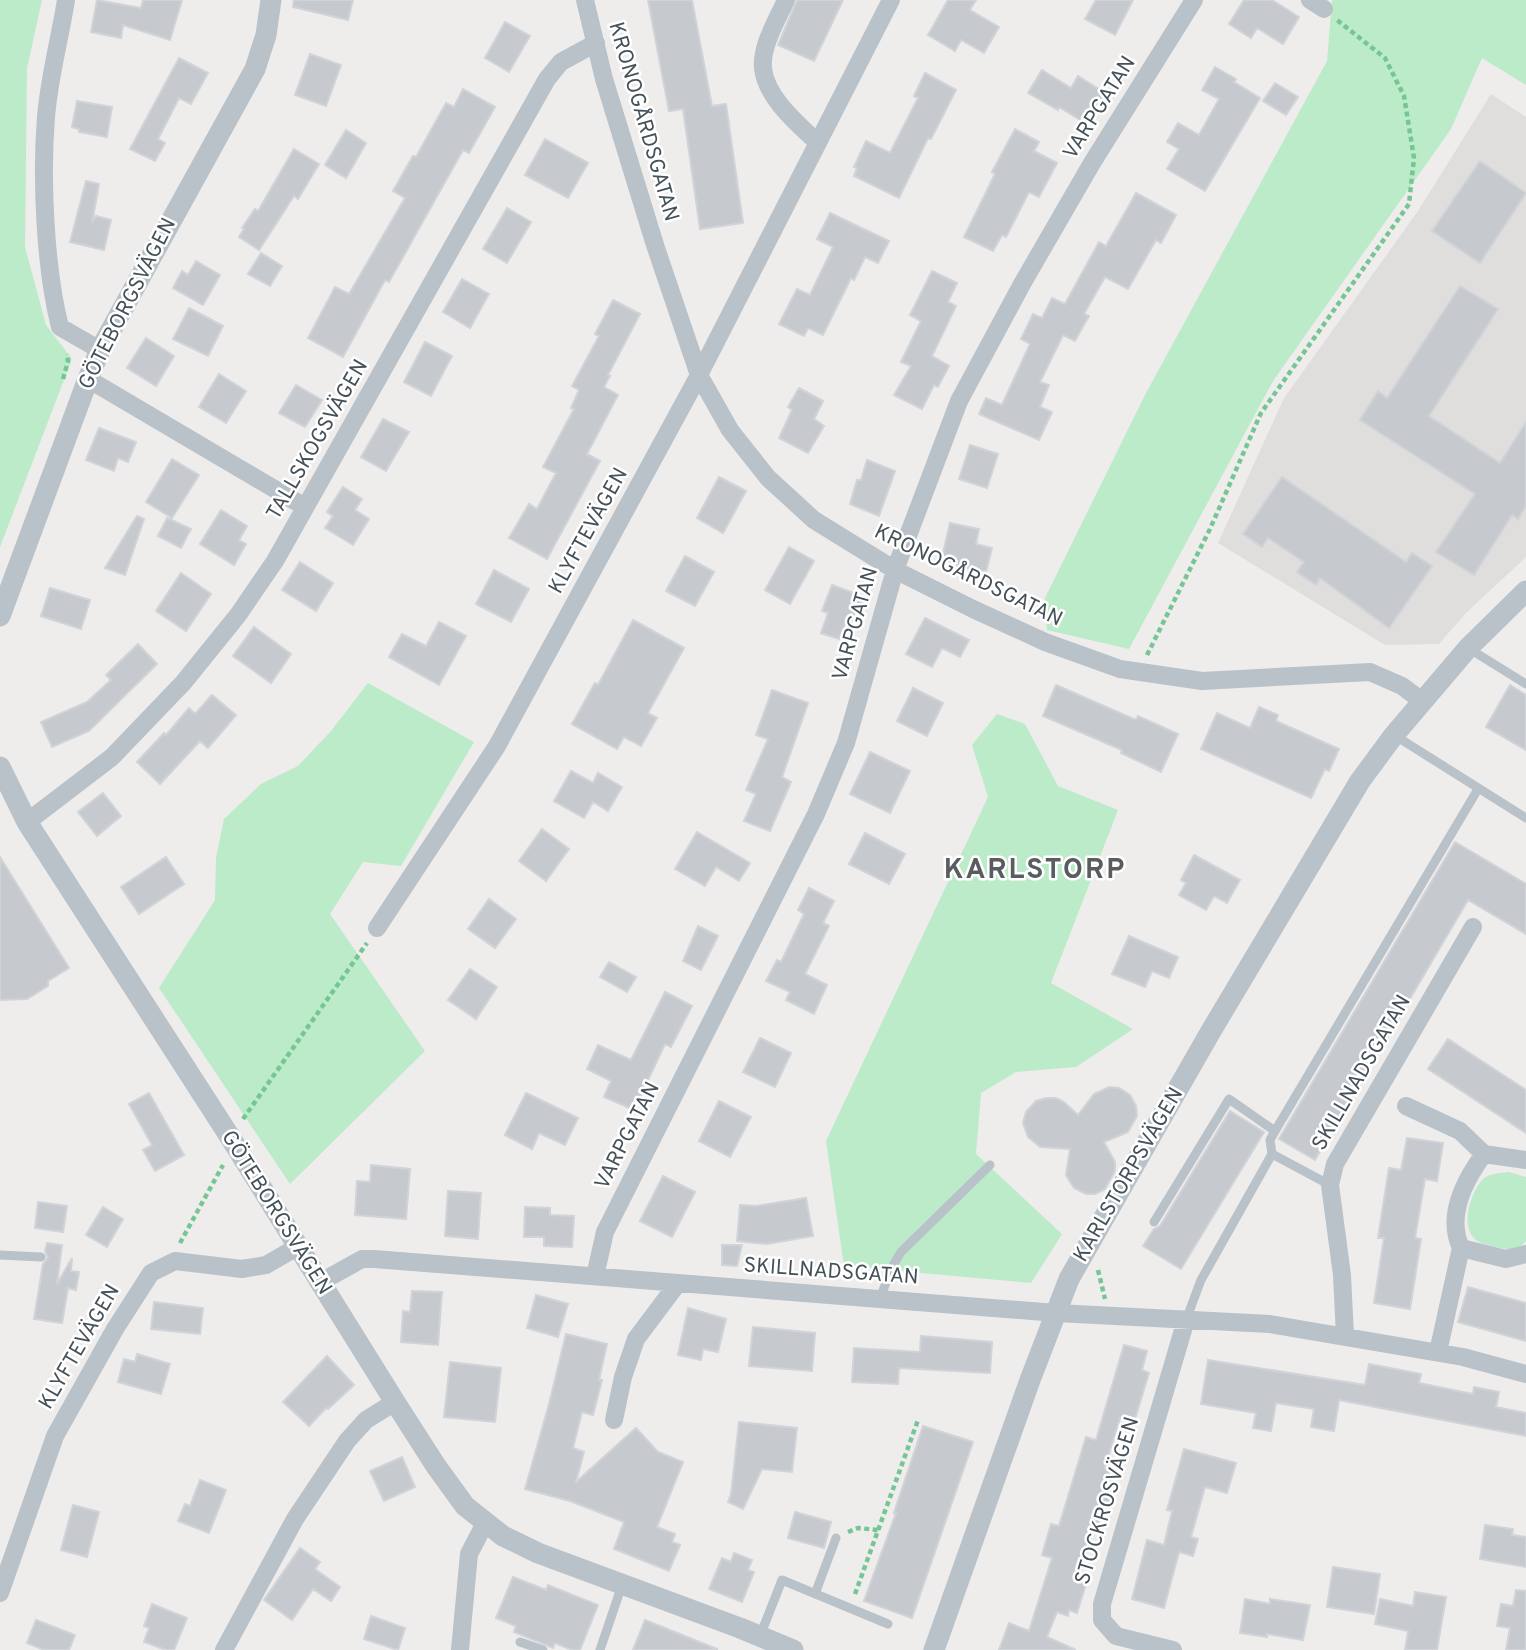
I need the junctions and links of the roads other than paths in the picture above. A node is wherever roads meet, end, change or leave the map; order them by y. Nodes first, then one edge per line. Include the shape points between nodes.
1 (66, 0) edge
2 (271, 0) edge
3 (585, 0) edge
4 (786, 0) edge
5 (891, 0) edge
6 (1194, 0) edge
7 (596, 43) junction
8 (818, 143) junction
9 (100, 350) junction
10 (699, 376) junction
11 (88, 379) junction
12 (304, 507) junction
13 (895, 570) junction
14 (1526, 591) edge
15 (0, 616) edge
16 (1468, 648) junction
17 (1526, 684) edge
18 (1422, 701) junction
19 (1394, 735) junction
20 (3, 780) edge
21 (1479, 789) junction
22 (1526, 818) edge
23 (27, 822) junction
24 (1473, 926) dead end
25 (377, 928) road end
26 (1406, 1106) dead end
27 (1275, 1130) junction
28 (1272, 1154) junction
29 (1484, 1154) junction
30 (1526, 1160) edge
31 (990, 1165) dead end
32 (1330, 1185) junction
33 (1154, 1222) dead end
34 (297, 1247) junction
35 (1461, 1248) junction
36 (0, 1255) edge
37 (1526, 1255) edge
38 (41, 1257) dead end
39 (595, 1276) junction
40 (319, 1283) junction
41 (678, 1283) junction
42 (880, 1299) junction
43 (1057, 1313) junction
44 (1186, 1320) junction
45 (1345, 1336) junction
46 (1438, 1352) junction
47 (1526, 1374) edge
48 (395, 1402) junction
49 (614, 1420) dead end
50 (485, 1523) junction
51 (836, 1538) road end
52 (622, 1584) junction
53 (0, 1592) edge
54 (815, 1594) junction
55 (888, 1624) dead end
56 (760, 1636) junction
57 (520, 1642) dead end
58 (224, 1650) edge
59 (460, 1650) edge
60 (542, 1650) edge
61 (600, 1650) edge
62 (793, 1650) edge
63 (934, 1650) edge
64 (1173, 1650) edge

1 - 9 street via 46,116 45,201 53,301 60,327
2 - 9 street, GÖTEBORGSVÄGEN via 255,69
3 - 7 street, KRONOGÅRDSGATAN
4 - 8 street via 764,52 763,69 785,109
5 - 8 street, KLYFTEVÄGEN
6 - 13 street, VARPGATAN via 1079,185 959,401
7 - 10 street, KRONOGÅRDSGATAN
7 - 12 street, TALLSKOGSVÄGEN via 561,62 547,79
8 - 10 street, KLYFTEVÄGEN
9 - 11 street, GÖTEBORGSVÄGEN
10 - 13 street, KRONOGÅRDSGATAN via 730,430 768,478 814,520
10 - 25 street, KLYFTEVÄGEN via 498,746
11 - 12 street
11 - 15 street, GÖTEBORGSVÄGEN
12 - 23 street, TALLSKOGSVÄGEN via 238,615 183,683 111,757
13 - 18 street, KRONOGÅRDSGATAN via 1045,642 1119,669 1202,681 1370,672
13 - 39 street, VARPGATAN via 846,743 804,838 605,1232
14 - 16 street, KARLSTORPSVÄGEN
16 - 17 lane
16 - 18 street, KARLSTORPSVÄGEN
18 - 19 street, KARLSTORPSVÄGEN
19 - 21 lane
19 - 43 street, KARLSTORPSVÄGEN via 1360,781 1211,1031 1069,1279
20 - 23 street, GÖTEBORGSVÄGEN
21 - 22 lane
21 - 27 lane
23 - 34 street, GÖTEBORGSVÄGEN
24 - 32 street, SKILLNADSGATAN via 1346,1141
26 - 29 street via 1460,1131
27 - 28 lane via 1270,1140
27 - 33 lane via 1229,1100
28 - 32 lane
28 - 44 lane via 1201,1280
29 - 30 street
29 - 35 street via 1469,1175 1455,1214 1455,1235
31 - 42 lane via 901,1252
32 - 45 street, SKILLNADSGATAN
34 - 40 street, GÖTEBORGSVÄGEN
34 - 53 street, KLYFTEVÄGEN via 266,1265 242,1269 175,1261 151,1273 55,1436
35 - 37 street via 1506,1259
35 - 46 street
36 - 38 lane
39 - 40 street, SKILLNADSGATAN via 362,1259
39 - 41 street, SKILLNADSGATAN
40 - 48 street, GÖTEBORGSVÄGEN
41 - 42 street, SKILLNADSGATAN
41 - 49 street via 636,1339
42 - 43 street, SKILLNADSGATAN
43 - 44 street, SKILLNADSGATAN
43 - 63 street, KARLSTORPSVÄGEN
44 - 45 street, SKILLNADSGATAN via 1270,1324
44 - 64 street, STOCKROSVÄGEN via 1102,1604 1102,1620 1116,1636
45 - 46 street, SKILLNADSGATAN
46 - 47 street, SKILLNADSGATAN
48 - 50 street, GÖTEBORGSVÄGEN via 458,1496
48 - 58 street via 366,1420 348,1441 295,1520
50 - 52 street, GÖTEBORGSVÄGEN via 538,1553
50 - 59 street via 469,1554
51 - 54 lane
52 - 56 street, GÖTEBORGSVÄGEN
52 - 61 lane
54 - 55 lane
54 - 56 lane via 782,1580
56 - 62 street, GÖTEBORGSVÄGEN
57 - 60 lane

